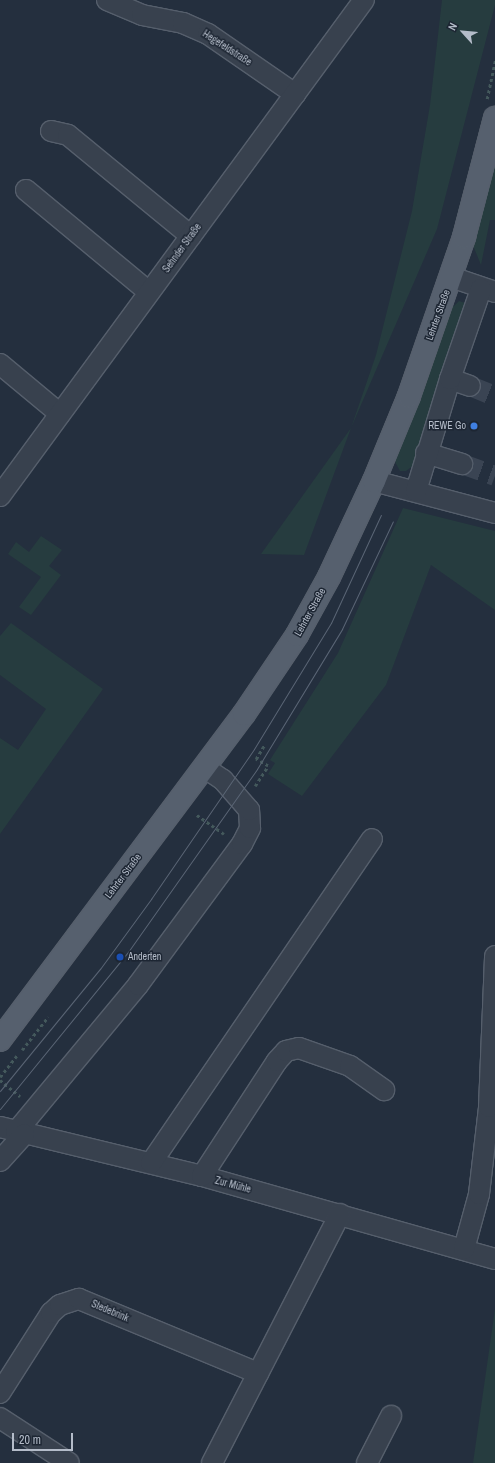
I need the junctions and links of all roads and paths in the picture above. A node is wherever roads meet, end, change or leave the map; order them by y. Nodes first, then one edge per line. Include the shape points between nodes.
1 (107, 0) edge
2 (364, 0) edge
3 (495, 60) edge
4 (295, 94) junction
5 (490, 112) edge
6 (51, 131) dead end
7 (26, 190) dead end
8 (191, 236) junction
9 (451, 277) junction
10 (488, 290) edge
11 (149, 292) junction
12 (0, 364) edge
13 (450, 378) junction
14 (470, 386) tunnel mouth
15 (60, 414) junction
16 (426, 453) junction
17 (462, 464) tunnel mouth
18 (374, 481) junction
19 (416, 491) junction
20 (0, 496) edge
21 (495, 513) edge
22 (265, 744) dead end
23 (205, 768) junction
24 (243, 803) junction
25 (197, 814) dead end
26 (372, 839) dead end
27 (222, 841) dead end
28 (495, 956) edge
29 (48, 1017) dead end
30 (0, 1040) edge
31 (0, 1077) edge
32 (0, 1080) edge
33 (384, 1090) dead end
34 (23, 1099) dead end
35 (13, 1131) edge
36 (0, 1161) edge
37 (151, 1163) junction
38 (202, 1176) junction
39 (340, 1214) junction
40 (464, 1249) junction
41 (495, 1259) edge
42 (258, 1373) junction
43 (0, 1393) edge
44 (391, 1416) dead end
45 (0, 1418) edge
46 (70, 1463) edge
47 (212, 1463) edge
48 (367, 1463) edge

1 - 4 street, Hegefeldstraße via 142,15 183,23 208,34
2 - 4 street, Sehnder Straße
3 - 5 path
4 - 8 street, Sehnder Straße
5 - 9 main road, Lehrter Straße
6 - 8 street via 68,135
7 - 11 street
8 - 11 street, Sehnder Straße
9 - 10 street
9 - 18 main road, Lehrter Straße via 409,396
10 - 13 street
11 - 15 street, Sehnder Straße
12 - 15 street
13 - 14 street
13 - 16 street
15 - 20 street, Sehnder Straße
16 - 17 street
16 - 19 street
18 - 19 street
18 - 23 main road, Lehrter Straße via 329,577 297,635
19 - 21 street
22 - 24 path via 256,759 268,766
23 - 24 street via 223,780
23 - 30 main road, Lehrter Straße
24 - 35 street via 249,810 250,828 242,844 138,985
25 - 27 path via 226,835
26 - 37 street
28 - 40 street via 489,1107 479,1194
29 - 31 path
32 - 34 path
33 - 38 street via 350,1066 299,1048 286,1051 277,1060
35 - 36 street
35 - 37 street, Zur Mühle
37 - 38 street, Zur Mühle
38 - 39 street, Zur Mühle
39 - 40 street, Zur Mühle
39 - 42 street
40 - 41 street, Zur Mühle
42 - 43 street, Stedebrink via 78,1299 60,1305 51,1313
42 - 47 street
44 - 48 street
45 - 46 street

